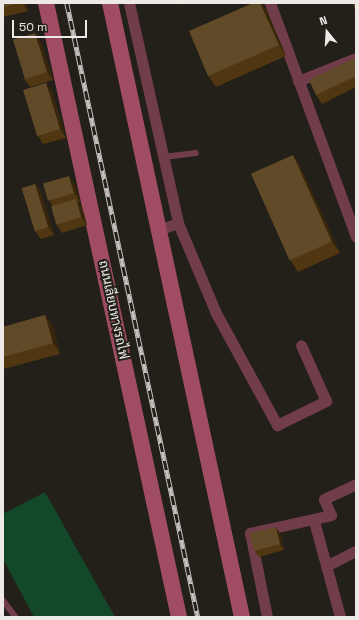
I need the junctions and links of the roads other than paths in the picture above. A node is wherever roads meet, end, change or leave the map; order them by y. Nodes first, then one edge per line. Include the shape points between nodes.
1 (46, 3) edge
2 (110, 3) edge
3 (129, 3) edge
4 (270, 3) edge
5 (356, 58) edge
6 (298, 80) junction
7 (196, 153) dead end
8 (164, 158) junction
9 (353, 218) edge
10 (178, 223) junction
11 (158, 230) junction
12 (356, 237) edge
13 (301, 345) dead end
14 (356, 484) edge
15 (314, 521) junction
16 (356, 551) edge
17 (326, 566) junction
18 (3, 600) edge
19 (16, 617) edge
20 (179, 617) edge
21 (242, 617) edge
22 (267, 617) edge
23 (340, 617) edge

1 - 20 street, ถนนเลียบทางรถไฟ
2 - 11 street
3 - 8 street
4 - 6 street
5 - 6 street
6 - 9 street
7 - 8 lane
8 - 10 street
9 - 12 street
10 - 11 street
10 - 13 street via 216,313 277,425 326,401
11 - 21 street
14 - 15 street via 324,500 331,515
15 - 17 street
15 - 22 street via 250,533
16 - 17 street
17 - 23 street
18 - 19 lane

